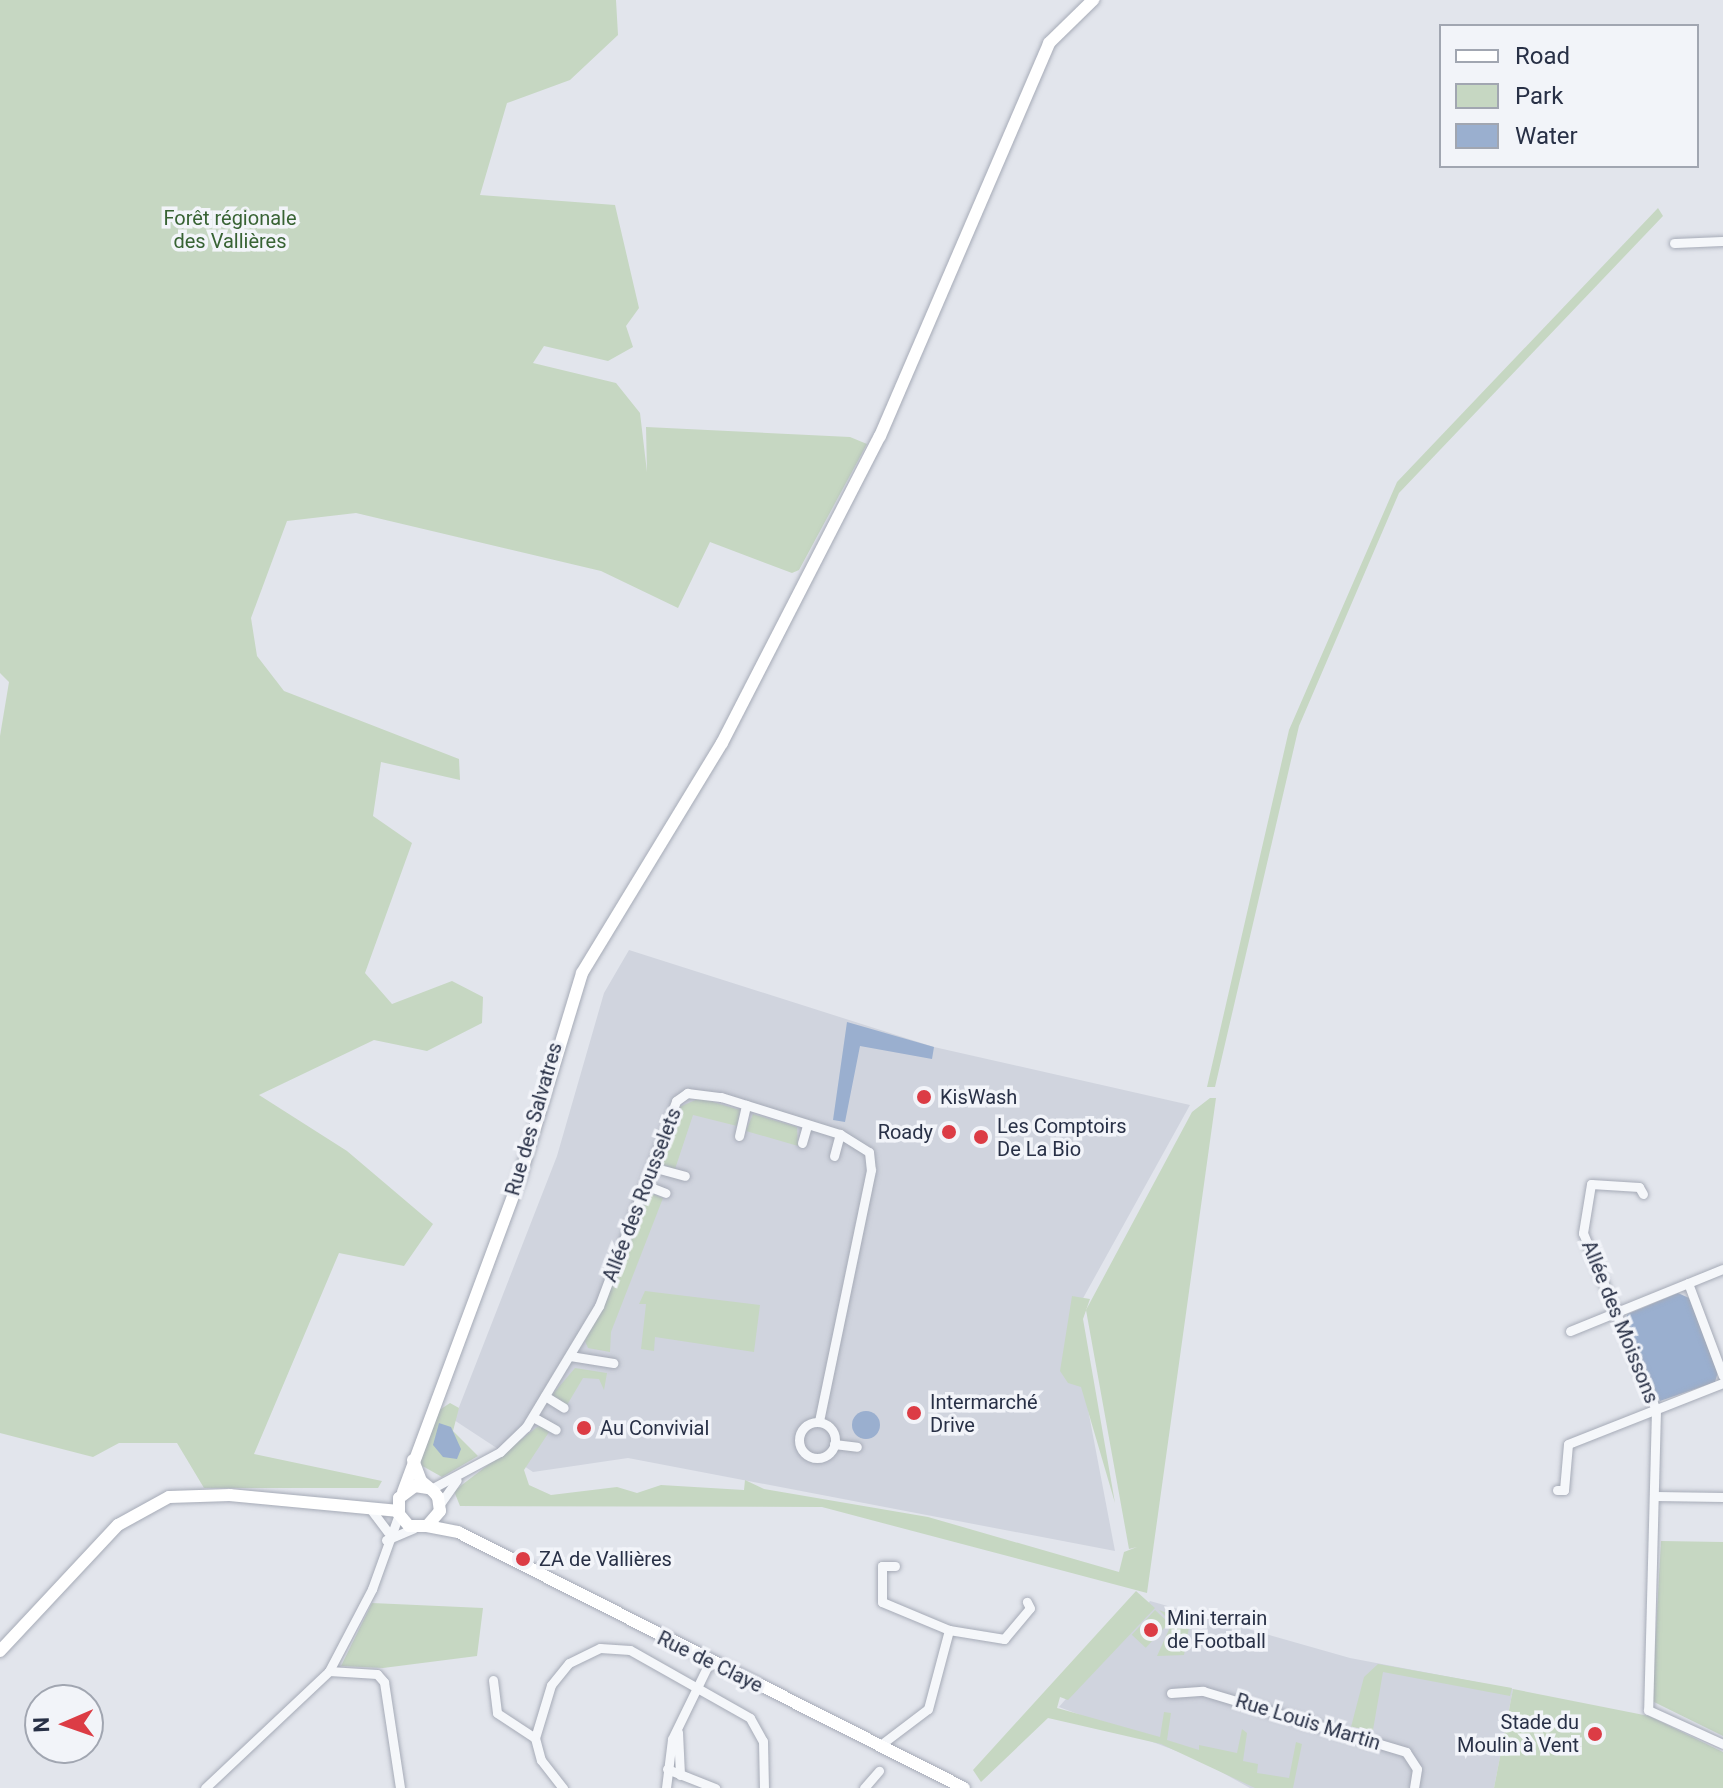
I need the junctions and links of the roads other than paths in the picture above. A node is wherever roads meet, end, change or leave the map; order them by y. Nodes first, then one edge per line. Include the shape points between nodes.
1 (1093, 0) edge
2 (1723, 241) edge
3 (1674, 243) dead end
4 (746, 1105) junction
5 (807, 1125) junction
6 (840, 1134) junction
7 (739, 1136) dead end
8 (802, 1143) dead end
9 (834, 1156) dead end
10 (652, 1167) junction
11 (685, 1176) dead end
12 (645, 1185) junction
13 (666, 1193) dead end
14 (1643, 1194) dead end
15 (1723, 1269) edge
16 (1688, 1283) junction
17 (1616, 1312) junction
18 (1570, 1331) dead end
19 (570, 1356) junction
20 (613, 1363) dead end
21 (1723, 1376) edge
22 (1723, 1383) edge
23 (545, 1396) junction
24 (564, 1408) dead end
25 (1656, 1410) junction
26 (533, 1417) junction
27 (819, 1422) junction
28 (556, 1430) dead end
29 (834, 1444) junction
30 (857, 1447) dead end
31 (413, 1457) junction
32 (460, 1478) junction
33 (430, 1488) junction
34 (1557, 1490) dead end
35 (1655, 1496) junction
36 (1723, 1497) edge
37 (400, 1504) junction
38 (365, 1505) junction
39 (440, 1507) junction
40 (421, 1527) junction
41 (458, 1532) junction
42 (387, 1536) junction
43 (895, 1566) dead end
44 (1027, 1602) dead end
45 (949, 1630) junction
46 (0, 1651) edge
47 (709, 1663) junction
48 (329, 1671) junction
49 (493, 1680) dead end
50 (693, 1688) junction
51 (1171, 1693) dead end
52 (678, 1732) junction
53 (535, 1738) junction
54 (1723, 1744) edge
55 (879, 1746) junction
56 (667, 1769) junction
57 (879, 1771) dead end
58 (680, 1775) junction
59 (205, 1788) edge
60 (400, 1788) edge
61 (563, 1788) edge
62 (666, 1788) edge
63 (715, 1788) edge
64 (764, 1788) edge
65 (864, 1788) edge
66 (964, 1788) edge
67 (1414, 1788) edge

1 - 31 street, Rue des Salvatres via 1049,43 892,410 689,798 601,939 571,1000 516,1188
2 - 3 street
4 - 5 street, Allée des Rousselets
4 - 7 street
4 - 10 street, Allée des Rousselets via 704,1089 676,1101
5 - 6 street, Allée des Rousselets
5 - 8 street
6 - 9 street
6 - 27 street, Allée des Rousselets via 867,1147 872,1164
10 - 11 street
10 - 12 street, Allée des Rousselets
12 - 13 street
12 - 19 street, Allée des Rousselets via 599,1306
14 - 17 street, Allée des Moissons via 1639,1187 1591,1184 1586,1189 1583,1233
15 - 16 street
16 - 17 street
16 - 21 street
17 - 18 street
17 - 25 street, Allée des Moissons
19 - 20 street
19 - 23 street, Allée des Rousselets
22 - 25 street
23 - 24 street
23 - 26 street, Allée des Rousselets
25 - 34 street via 1568,1444 1564,1490
25 - 35 street, Allée des Moissons
26 - 28 street
26 - 32 street, Allée des Rousselets via 515,1442
27 - 29 street via 833,1433
27 - 29 street, Allée des Rousselets via 801,1431 801,1449 820,1458
29 - 30 street
31 - 33 street
31 - 37 street, Rue des Salvatres
32 - 33 street, Allée des Rousselets
32 - 39 street, Allée des Rousselets
33 - 37 street
33 - 39 street, Rue de Claye
35 - 36 street
35 - 54 street, Allée des Moissons via 1648,1710
37 - 38 street
37 - 40 street
37 - 42 street
38 - 42 street
38 - 46 street via 230,1495 169,1497 147,1505 118,1525
39 - 40 street
39 - 41 street, Rue de Claye
40 - 41 street, Rue de Claye
40 - 42 street
41 - 47 street, Rue de Claye
42 - 48 street via 372,1589
43 - 45 street via 882,1566 882,1602
44 - 45 street via 1030,1608 1004,1639
45 - 55 street via 928,1709
47 - 50 street
47 - 55 street, Rue de Claye
48 - 59 street
48 - 60 street via 377,1674 384,1682
49 - 53 street via 497,1713
50 - 52 street
50 - 53 street via 630,1650 600,1648 569,1663 551,1685
50 - 64 street via 750,1718 763,1741
51 - 67 street, Rue Louis Martin via 1203,1691 1406,1752 1417,1769
52 - 56 street
52 - 58 street
53 - 61 street via 541,1760
55 - 66 street, Rue de Claye
56 - 58 street
56 - 62 street
57 - 65 street
58 - 63 street

